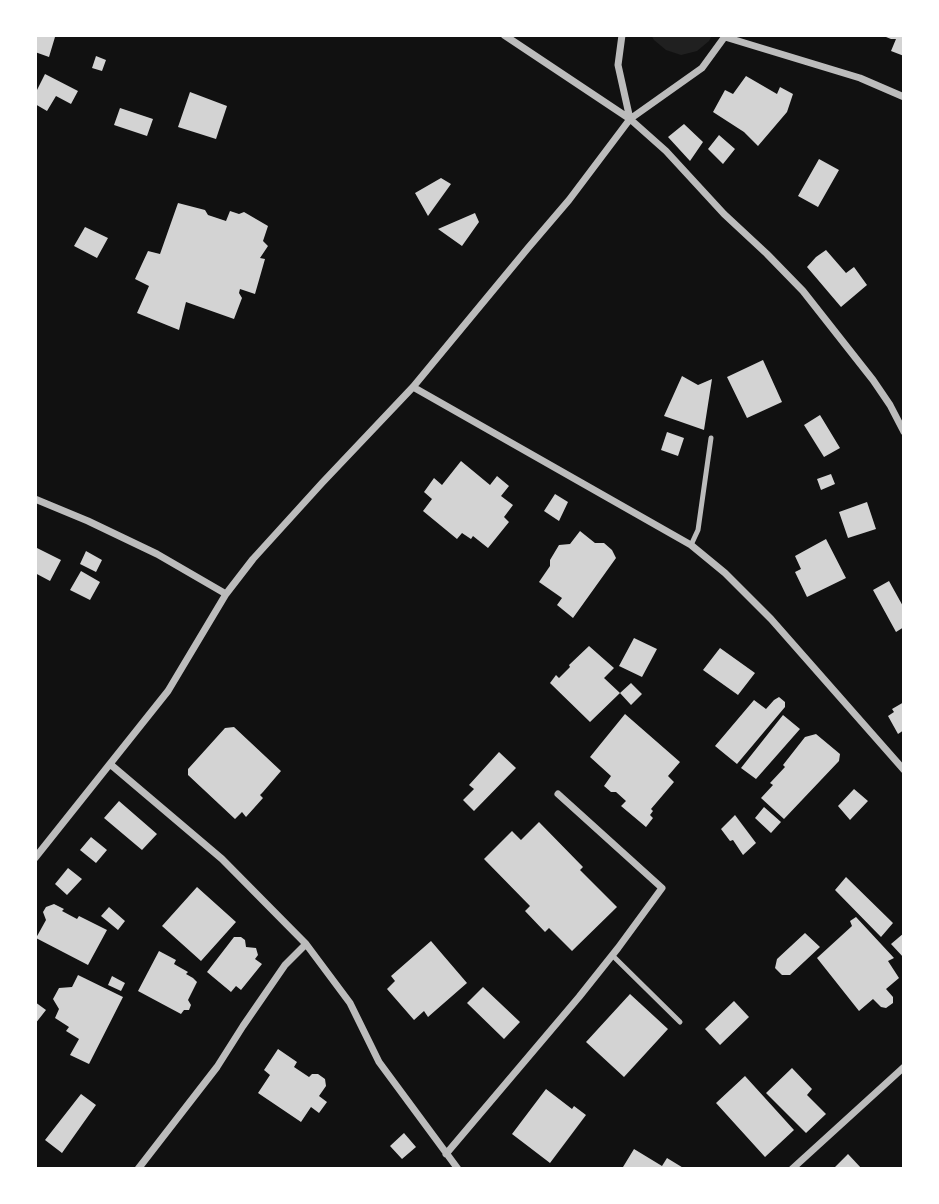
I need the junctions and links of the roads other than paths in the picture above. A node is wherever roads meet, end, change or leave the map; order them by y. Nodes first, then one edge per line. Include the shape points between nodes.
1 (505, 35) edge
2 (622, 35) edge
3 (725, 36) edge
4 (904, 97) edge
5 (630, 119) junction
6 (413, 387) junction
7 (904, 432) edge
8 (711, 438) dead end
9 (35, 499) edge
10 (691, 545) junction
11 (226, 594) junction
12 (110, 764) junction
13 (904, 770) edge
14 (558, 794) dead end
15 (35, 858) edge
16 (306, 944) junction
17 (612, 955) junction
18 (680, 1022) dead end
19 (904, 1067) edge
20 (446, 1154) junction
21 (138, 1169) edge
22 (458, 1169) edge
23 (792, 1169) edge

1 - 5 street
2 - 5 street via 618,65
3 - 4 street via 860,78
3 - 5 street via 702,68
5 - 6 street via 569,200
5 - 7 street via 803,291 873,380
6 - 10 street
6 - 11 street
8 - 10 lane via 698,530
9 - 11 street via 157,554
10 - 13 street via 771,620
11 - 12 street via 167,691
12 - 15 street
12 - 16 street via 222,859
14 - 17 street via 662,888
16 - 20 street via 350,1003 379,1062
16 - 21 street via 285,965 217,1067
17 - 18 lane
17 - 20 street
19 - 23 street
20 - 22 street

